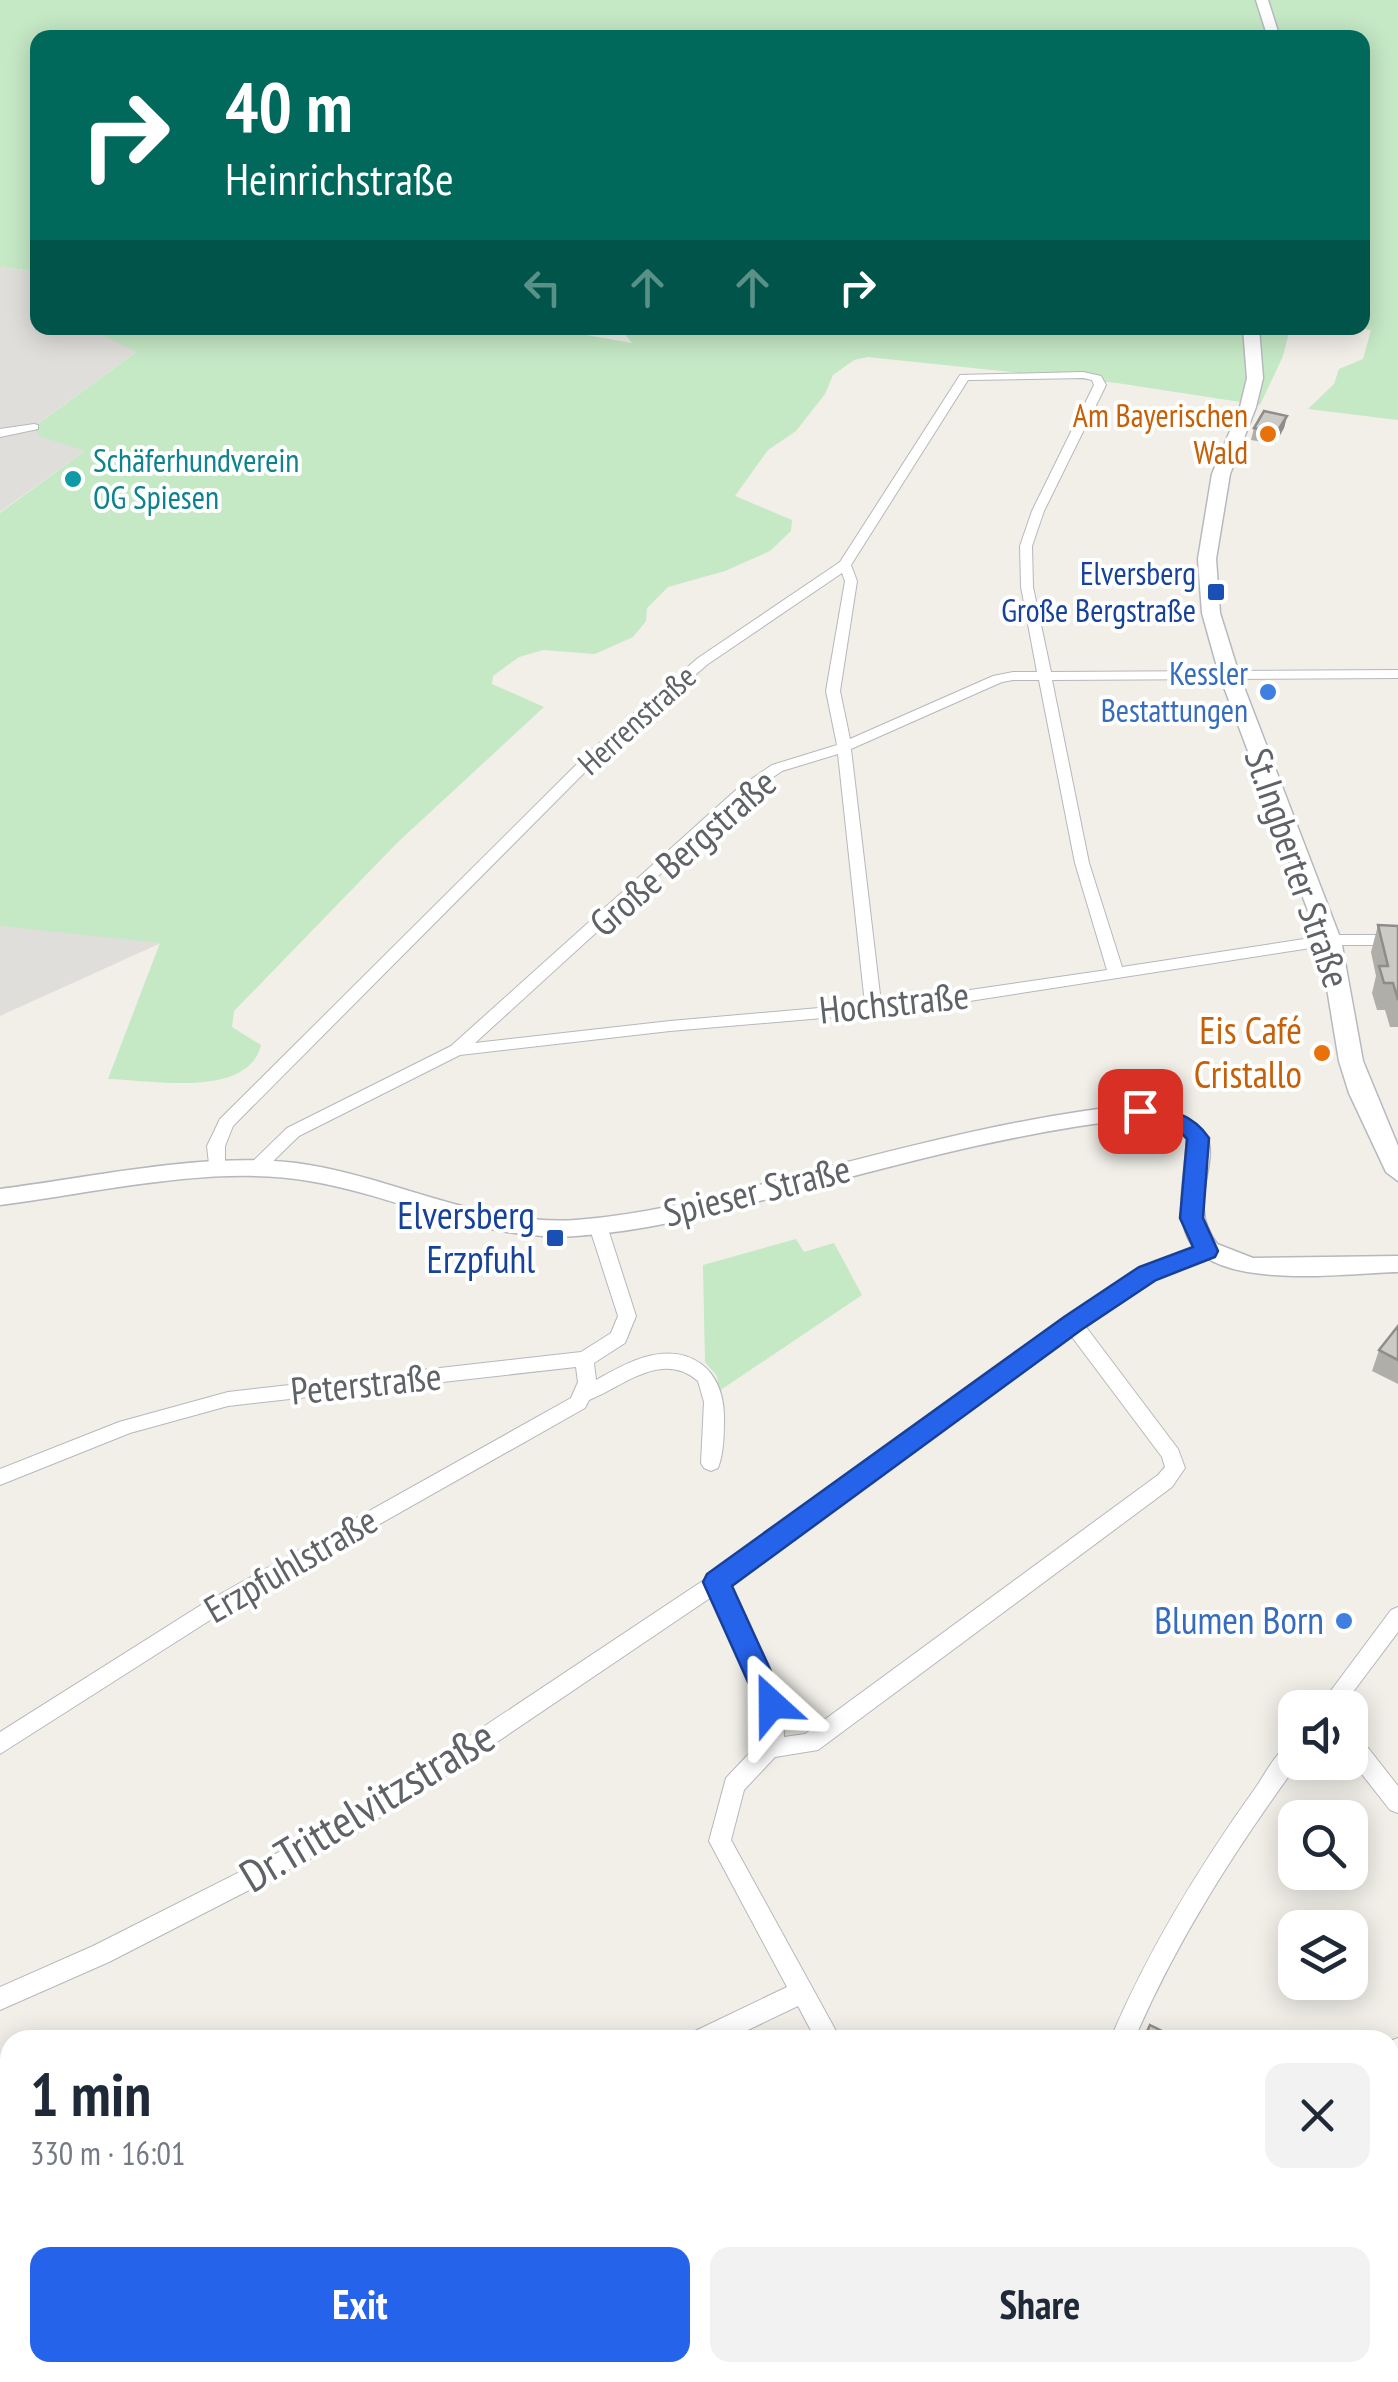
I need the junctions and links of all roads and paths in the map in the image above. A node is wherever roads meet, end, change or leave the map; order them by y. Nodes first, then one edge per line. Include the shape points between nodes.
1 (1262, 0) edge
2 (1271, 30) edge
3 (1253, 335) edge
4 (34, 427) dead end
5 (0, 432) edge
6 (845, 565) junction
7 (1229, 674) junction
8 (1398, 674) edge
9 (1044, 675) junction
10 (844, 747) junction
11 (1330, 940) junction
12 (1398, 940) edge
13 (1116, 974) junction
14 (873, 1007) junction
15 (456, 1050) junction
16 (256, 1168) junction
17 (216, 1170) junction
18 (1398, 1172) edge
19 (0, 1197) edge
20 (598, 1226) junction
21 (1207, 1251) junction
22 (1398, 1264) edge
23 (1072, 1324) junction
24 (584, 1359) junction
25 (584, 1394) junction
26 (711, 1463) dead end
27 (0, 1477) edge
28 (717, 1582) junction
29 (1398, 1616) edge
30 (1342, 1690) edge
31 (0, 1744) edge
32 (769, 1748) junction
33 (1368, 1764) edge
34 (1278, 1774) edge
35 (1398, 1802) edge
36 (803, 1992) junction
37 (0, 1999) edge
38 (722, 2030) edge
39 (824, 2030) edge
40 (1126, 2030) edge

1 - 2 main road
3 - 7 main road, St.Ingberter Straße via 1252,387 1221,474 1207,559 1211,612
4 - 5 street
6 - 9 street, Herrenstraße via 964,377 1098,378 1026,546
6 - 10 street via 852,581 833,691
6 - 17 street, Herrenstraße via 703,661 593,756 226,1124 216,1146
7 - 8 street, Große Bergstraße
7 - 9 street, Große Bergstraße
7 - 11 main road, St.Ingberter Straße
9 - 10 street, Große Bergstraße via 998,679
9 - 13 street via 1082,863
10 - 14 street
10 - 15 street, Große Bergstraße via 777,768 742,792
11 - 12 street, Hochstraße
11 - 13 street, Hochstraße
11 - 18 main road, St.Ingberter Straße via 1355,1074
13 - 14 street, Hochstraße
14 - 15 street, Hochstraße
15 - 16 street, Große Bergstraße via 294,1132
16 - 17 street, Spieser Straße
16 - 20 street, Spieser Straße via 310,1173 486,1221
17 - 19 street, Spieser Straße
20 - 21 street, Spieser Straße via 708,1206 965,1140 1140,1111 1188,1126 1198,1138 1192,1218
20 - 24 street via 626,1326 605,1350
21 - 22 street via 1253,1266
21 - 23 street, Dr.Trittelvitzstraße via 1148,1274
23 - 28 street, Dr.Trittelvitzstraße
23 - 32 street via 1175,1468 810,1743
24 - 25 street
24 - 27 street, Peterstraße via 228,1399 126,1427
25 - 26 street, Erzpfuhlstraße via 646,1363 694,1364 711,1387
25 - 31 street, Erzpfuhlstraße via 578,1404 208,1611
28 - 32 street via 772,1704
28 - 37 street, Dr.Trittelvitzstraße via 325,1840
29 - 30 street
32 - 36 street via 734,1786 720,1841
33 - 35 street
34 - 40 street via 1237,1828 1146,1983
36 - 38 street
36 - 39 street

